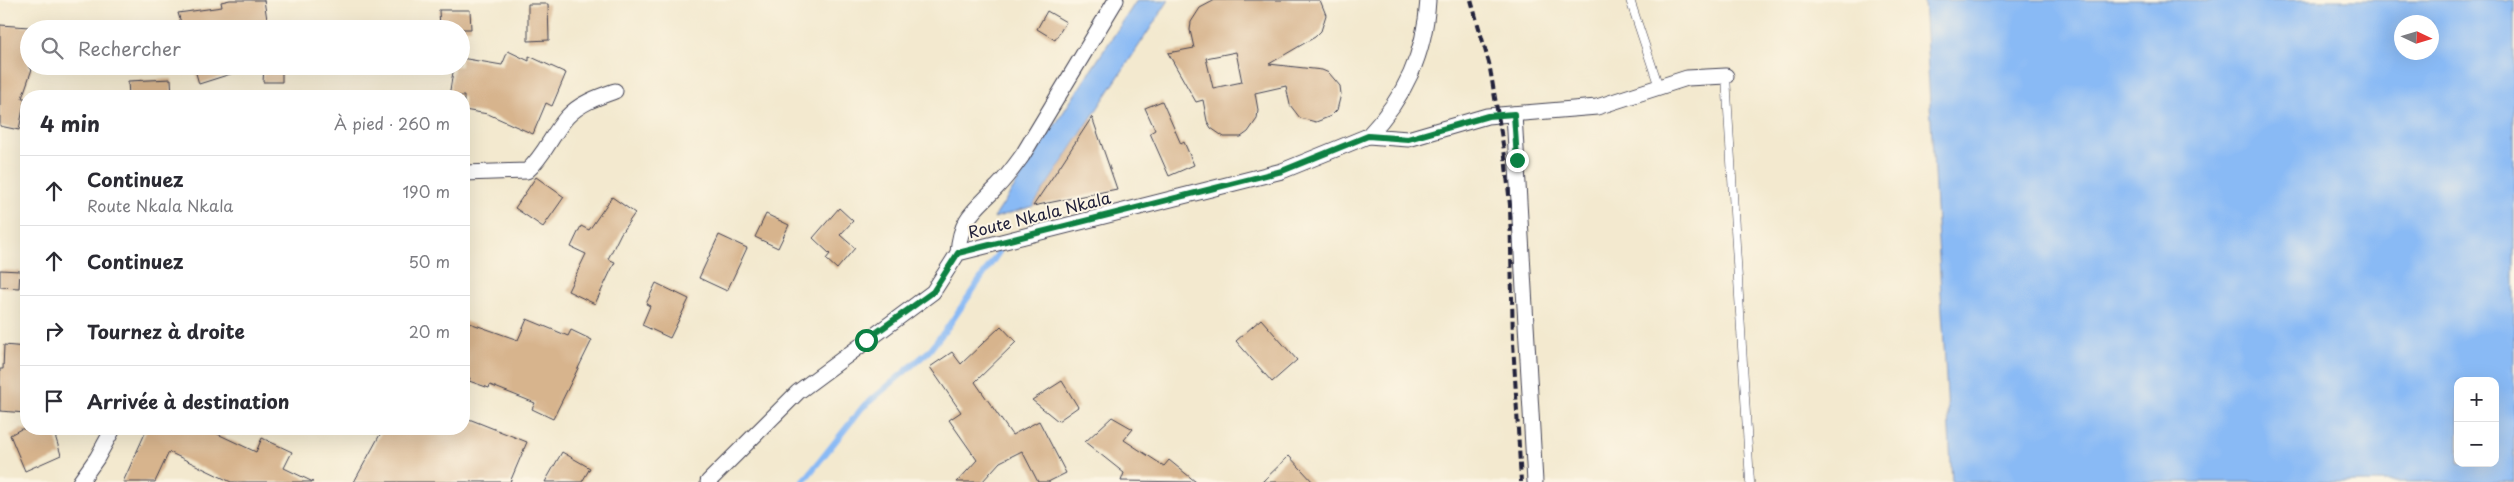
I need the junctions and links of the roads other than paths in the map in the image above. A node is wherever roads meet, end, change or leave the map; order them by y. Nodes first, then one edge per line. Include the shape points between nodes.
1 (1116, 0) edge
2 (1428, 0) edge
3 (1630, 0) edge
4 (1726, 76) joint
5 (1659, 87) junction
6 (615, 91) dead end
7 (1514, 114) junction
8 (1368, 136) junction
9 (470, 173) edge
10 (958, 253) junction
11 (110, 435) edge
12 (80, 482) edge
13 (708, 482) edge
14 (1536, 482) edge
15 (1750, 482) edge

1 - 10 street via 1022,156 968,217 962,228
2 - 8 street via 1423,39 1408,82 1397,102
3 - 5 lane
4 - 5 street via 1687,78
4 - 15 lane
5 - 7 street via 1597,107
6 - 9 street via 586,102 567,117 540,160 527,171
7 - 8 street via 1488,116 1408,139
7 - 14 street
8 - 10 street, Route Nkala Nkala via 1282,171
10 - 13 street, Route Nkala Nkala via 933,292 798,392
11 - 12 street

